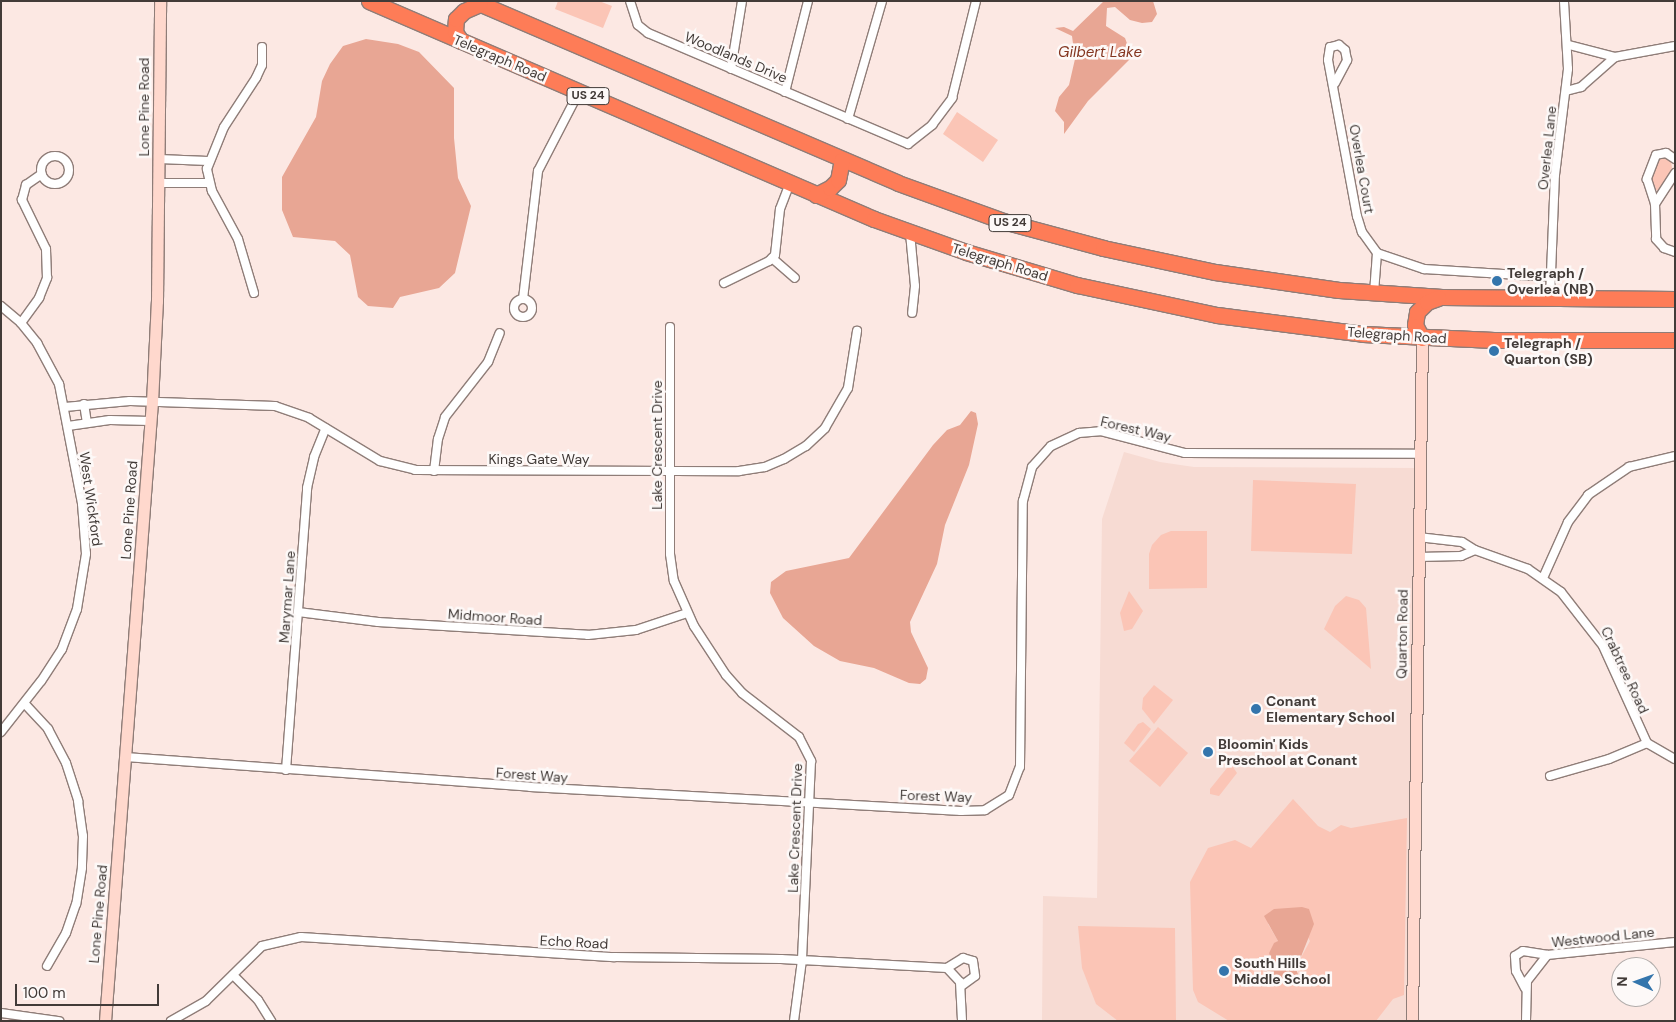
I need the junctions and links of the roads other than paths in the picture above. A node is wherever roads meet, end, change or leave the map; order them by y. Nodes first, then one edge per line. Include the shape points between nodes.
1 (160, 1) edge
2 (369, 1) edge
3 (399, 1) edge
4 (630, 1) edge
5 (742, 1) edge
6 (808, 1) edge
7 (882, 1) edge
8 (976, 1) edge
9 (1564, 1) edge
10 (477, 2) edge
11 (386, 9) junction
12 (461, 41) junction
13 (1569, 45) junction
14 (1675, 46) edge
15 (262, 47) dead end
16 (1616, 58) junction
17 (731, 69) junction
18 (1334, 83) dead end
19 (1566, 91) junction
20 (579, 92) junction
21 (785, 92) junction
22 (848, 119) junction
23 (159, 159) junction
24 (1675, 159) edge
25 (842, 160) junction
26 (208, 162) junction
27 (1675, 173) edge
28 (42, 174) dead end
29 (159, 183) junction
30 (209, 183) junction
31 (790, 184) junction
32 (816, 194) junction
33 (1655, 204) junction
34 (910, 233) junction
35 (1675, 252) edge
36 (1377, 253) junction
37 (772, 258) junction
38 (1551, 277) junction
39 (795, 278) dead end
40 (724, 283) dead end
41 (254, 293) dead end
42 (1374, 293) junction
43 (1442, 297) junction
44 (1550, 298) junction
45 (523, 299) dead end
46 (1675, 299) edge
47 (1, 306) edge
48 (912, 313) dead end
49 (21, 323) junction
50 (670, 327) dead end
51 (857, 331) dead end
52 (500, 333) dead end
53 (1422, 338) junction
54 (1675, 340) edge
55 (152, 402) junction
56 (84, 404) junction
57 (64, 407) junction
58 (150, 421) junction
59 (87, 423) junction
60 (68, 426) junction
61 (326, 428) junction
62 (1419, 454) junction
63 (1675, 456) edge
64 (434, 471) junction
65 (669, 472) junction
66 (1418, 537) junction
67 (1475, 550) junction
68 (1418, 557) junction
69 (1543, 578) junction
70 (298, 612) junction
71 (687, 613) junction
72 (25, 704) junction
73 (1, 732) edge
74 (1647, 743) junction
75 (126, 757) junction
76 (1675, 759) edge
77 (286, 770) junction
78 (1550, 776) dead end
79 (811, 803) junction
80 (1675, 942) edge
81 (1547, 955) junction
82 (802, 960) junction
83 (47, 966) dead end
84 (947, 968) junction
85 (233, 975) junction
86 (962, 986) junction
87 (1525, 988) junction
88 (1, 1014) edge
89 (59, 1021) edge
90 (105, 1021) edge
91 (171, 1021) edge
92 (271, 1021) edge
93 (794, 1021) edge
94 (962, 1021) edge
95 (1412, 1021) edge
96 (1526, 1021) edge

1 - 23 street, Lone Pine Road
2 - 11 highway, Telegraph Road / US 24
3 - 11 highway
4 - 17 street, Woodlands Drive via 638,25 648,33
5 - 17 street
6 - 21 street
7 - 22 street
8 - 22 street, Woodlands Drive via 952,98 919,138 902,143
9 - 13 street, Overlea Lane
10 - 12 highway via 456,19 455,32
10 - 25 highway, US 24
11 - 12 highway, Telegraph Road / US 24
12 - 20 highway, Telegraph Road / US 24
13 - 16 street
13 - 19 street, Overlea Lane
14 - 16 street
15 - 26 street via 262,65 256,78 227,121
16 - 19 street via 1581,87
17 - 21 street, Woodlands Drive
18 - 36 street, Overlea Court via 1357,216 1362,232
19 - 38 street, Overlea Lane via 1555,175
20 - 31 highway, Telegraph Road / US 24
20 - 45 street via 538,171
21 - 22 street, Woodlands Drive
23 - 26 street
23 - 29 street, Lone Pine Road
24 - 33 street via 1661,152 1651,161 1647,179
25 - 32 highway via 838,180
25 - 42 highway, US 24 via 963,207 1103,248 1254,279
26 - 30 street
27 - 33 street
28 - 49 street via 26,185 22,200 23,208 46,249 47,278 39,298
29 - 30 street
29 - 55 street, Lone Pine Road
30 - 41 street via 235,229
31 - 32 highway, Telegraph Road / US 24
31 - 37 street via 780,209 777,246
32 - 34 highway, Telegraph Road / US 24
33 - 35 street via 1656,239 1664,248
34 - 48 street via 915,286
34 - 53 highway, Telegraph Road / US 24 via 1033,273 1179,308 1297,327
36 - 38 street via 1424,269
36 - 42 street
37 - 39 street
37 - 40 street
38 - 44 street, Overlea Lane
42 - 43 highway, US 24
43 - 44 highway, US 24
43 - 53 highway via 1427,302 1417,312 1416,325
44 - 46 highway, US 24
47 - 49 street, West Wickford
49 - 57 street, West Wickford via 49,362
50 - 65 street, Lake Crescent Drive
51 - 65 street, Kings Gate Way via 852,376 845,397 825,428 806,446 784,459 758,468
52 - 64 street via 488,362 445,417
53 - 54 highway, Telegraph Road / US 24
53 - 62 street, Quarton Road
55 - 56 street, Kings Gate Way
55 - 58 street, Lone Pine Road
55 - 61 street, Kings Gate Way via 275,406
56 - 57 street, Kings Gate Way
56 - 59 street
57 - 60 street, West Wickford
58 - 59 street
58 - 75 street, Lone Pine Road
59 - 60 street
60 - 72 street, West Wickford via 84,521 85,572 78,609 62,649
61 - 64 street, Kings Gate Way via 369,457 390,466
61 - 70 street, Marymar Lane via 314,457 307,488
62 - 66 street, Quarton Road
62 - 79 street, Forest Way via 1185,453 1100,431 1079,433 1056,442 1032,467 1024,491 1020,762 1009,795 992,807 969,811
63 - 69 street via 1629,467 1588,495 1568,522
64 - 65 street, Kings Gate Way
65 - 71 street, Lake Crescent Drive via 670,564
66 - 67 street, Crabtree Road via 1453,539
66 - 68 street, Quarton Road
67 - 68 street via 1461,556
67 - 69 street, Crabtree Road via 1510,560
68 - 95 street, Quarton Road
69 - 74 street, Crabtree Road via 1560,592 1594,631
70 - 71 street, Midmoor Road via 378,622 588,635 627,632
70 - 77 street, Marymar Lane
71 - 79 street, Lake Crescent Drive via 708,650 734,685 805,745 812,767
72 - 73 street, West Wickford
72 - 83 street via 48,729 66,762 84,836 74,912
74 - 76 street
74 - 78 street via 1609,759
75 - 77 street, Forest Way
75 - 90 street, Lone Pine Road
77 - 79 street, Forest Way
79 - 82 street, Lake Crescent Drive
80 - 81 street, Westwood Lane
81 - 87 street, Westwood Lane
81 - 87 street via 1523,951 1515,956 1516,971
82 - 84 street, Echo Road
82 - 85 street, Echo Road via 614,956 301,938 262,946
82 - 93 street, Lake Crescent Drive
84 - 86 street
84 - 86 street via 963,958 973,961 975,976
85 - 91 street, Echo Road via 198,1007
85 - 92 street via 258,1000
86 - 94 street
87 - 96 street
88 - 89 street

